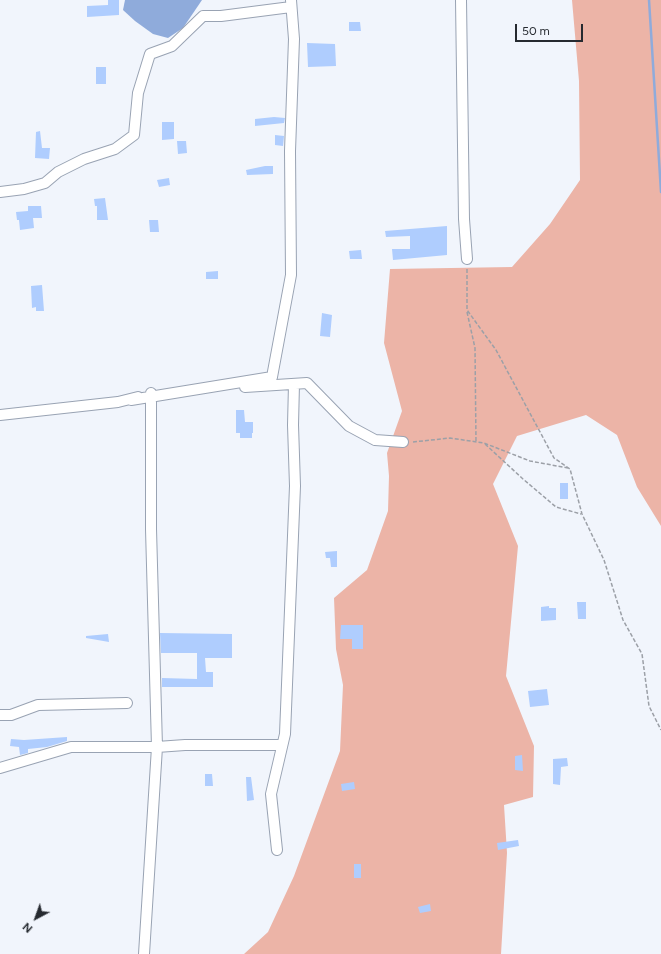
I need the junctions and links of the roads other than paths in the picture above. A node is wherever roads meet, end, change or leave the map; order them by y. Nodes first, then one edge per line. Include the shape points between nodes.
1 (460, 0) edge
2 (291, 3) edge
3 (0, 192) edge
4 (468, 259) road end
5 (294, 384) junction
6 (151, 393) junction
7 (131, 400) dead end
8 (0, 415) edge
9 (403, 442) road end
10 (127, 703) dead end
11 (0, 715) edge
12 (282, 745) junction
13 (157, 747) junction
14 (0, 768) edge
15 (278, 850) dead end
16 (144, 954) edge

1 - 4 street via 464,218
2 - 3 street via 221,16 203,16 172,46 150,54 138,93 134,135 115,149 84,159 58,172 45,183
2 - 7 street via 294,39 290,151 291,275 272,376
5 - 6 street
5 - 9 street via 308,383 349,426 375,440
5 - 12 street via 295,486 285,734
6 - 8 street via 118,402
6 - 13 street via 151,529
10 - 11 street via 38,705 11,715
12 - 13 street
12 - 15 street via 271,794
13 - 14 street via 71,747
13 - 16 street

